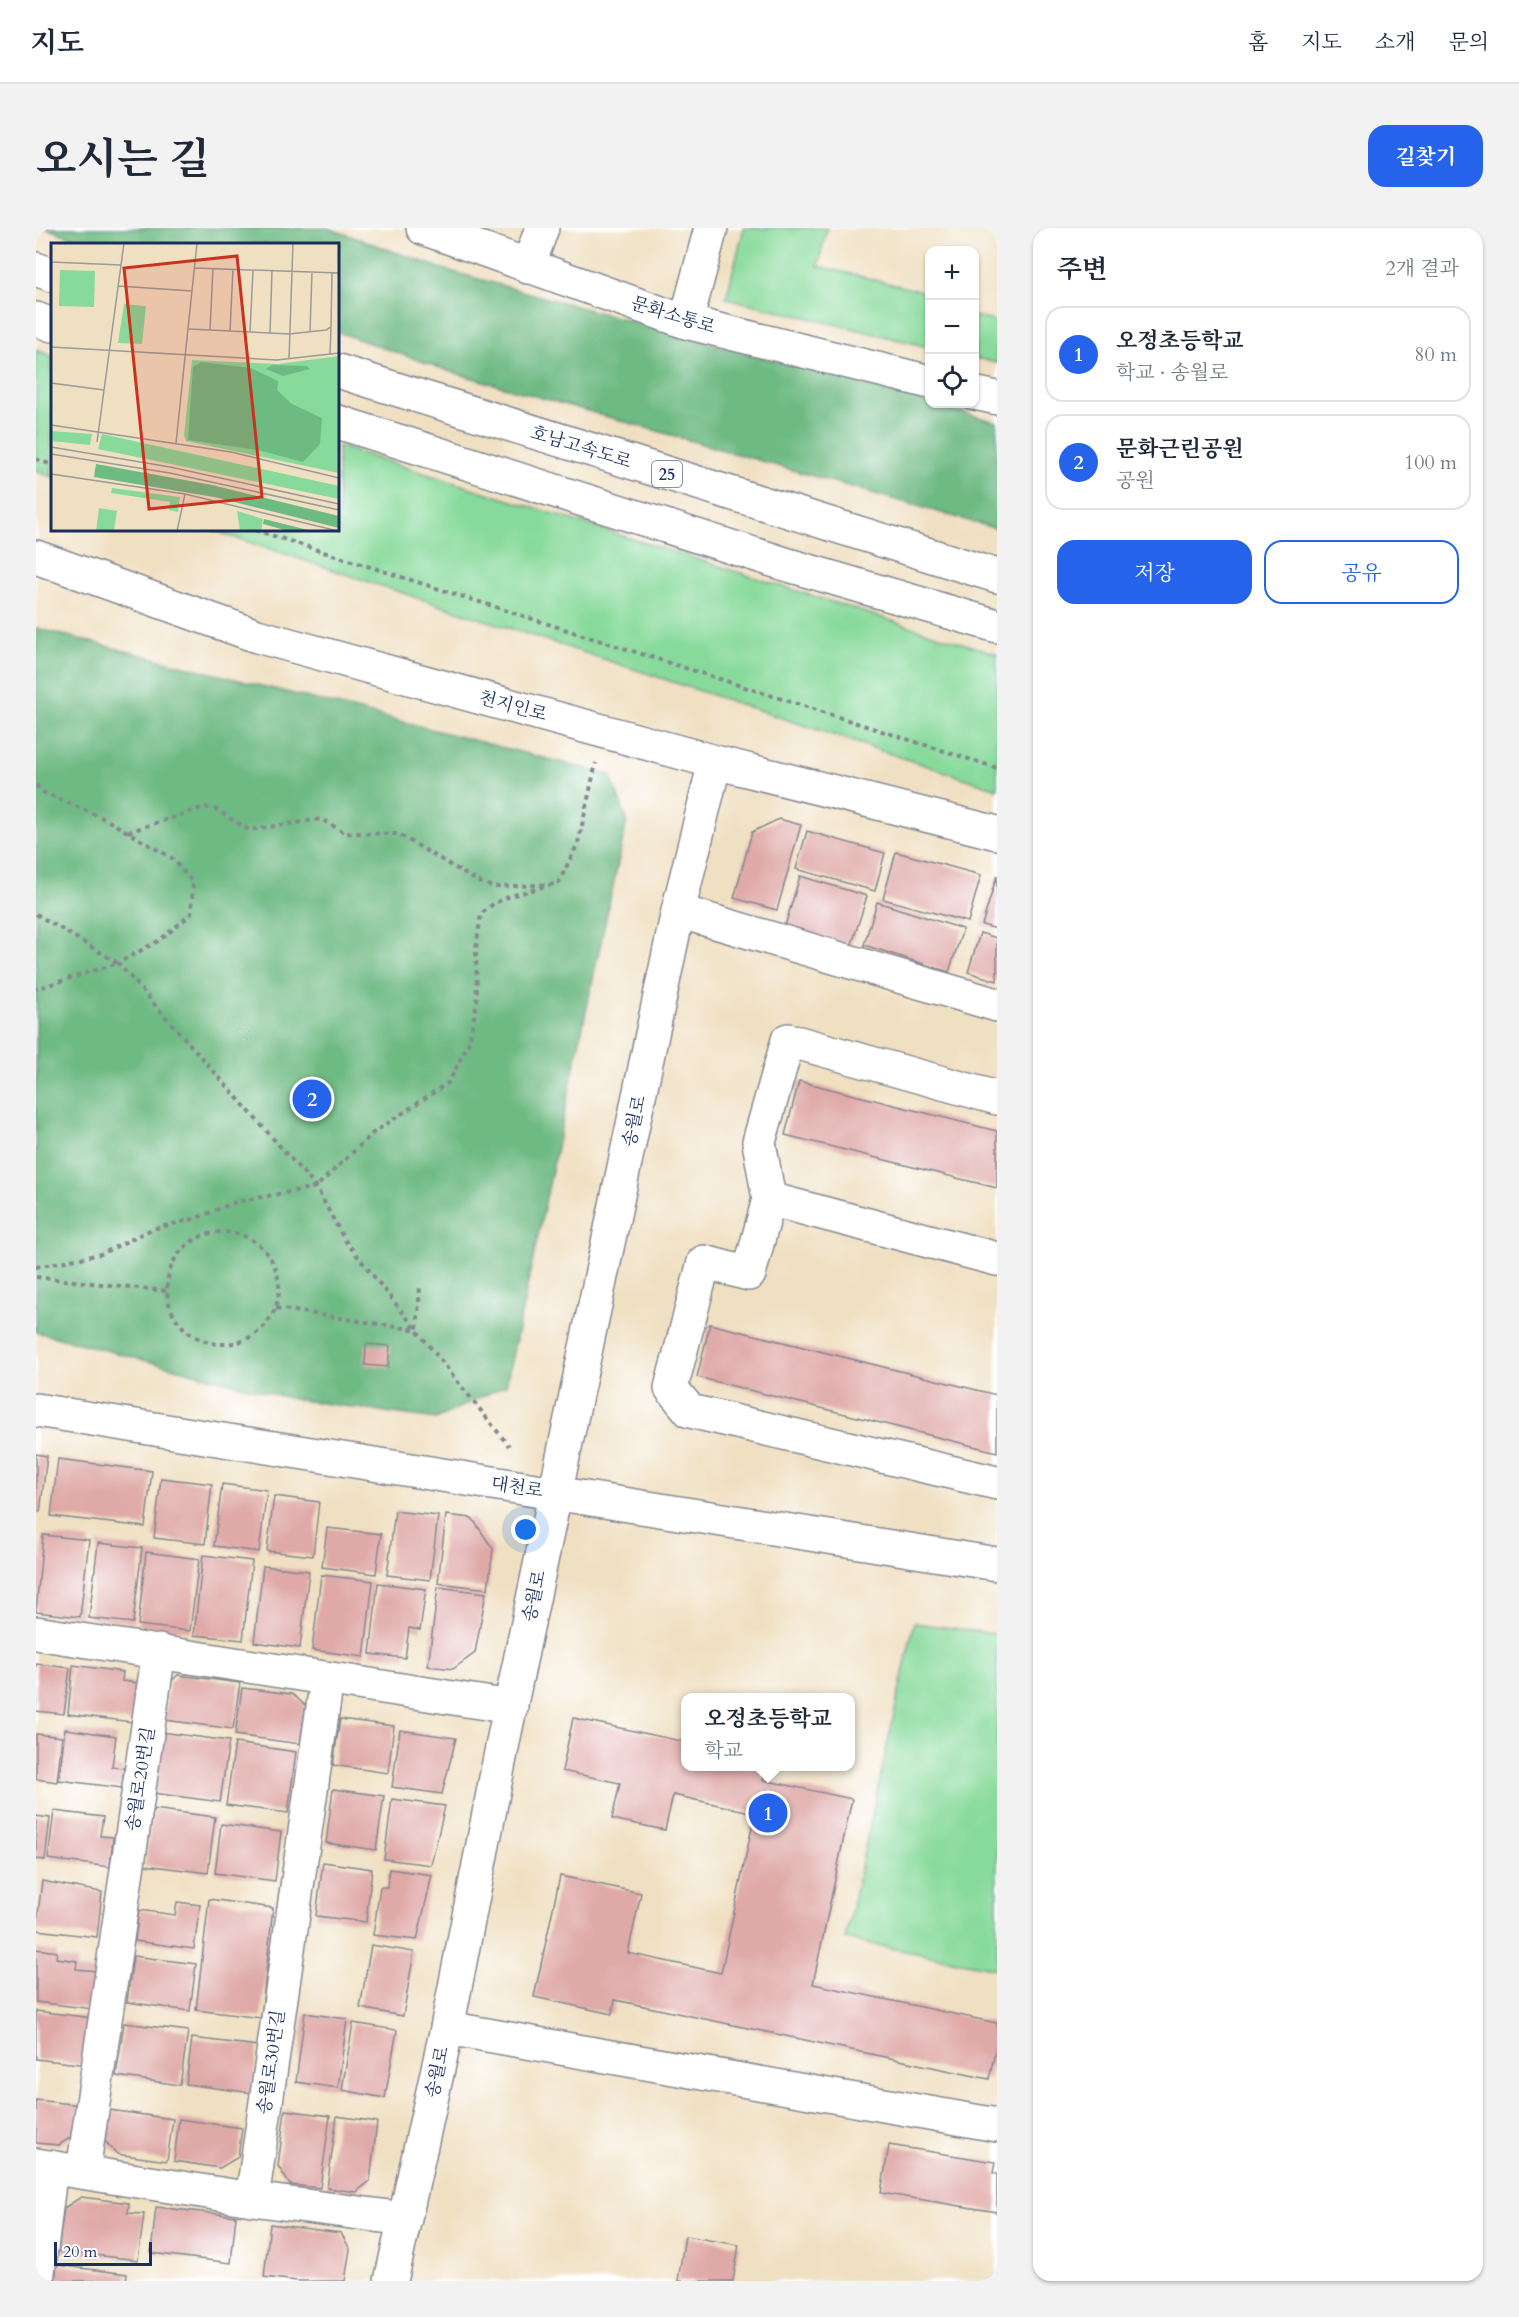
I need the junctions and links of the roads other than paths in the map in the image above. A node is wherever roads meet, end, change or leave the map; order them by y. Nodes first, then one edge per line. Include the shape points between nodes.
1 (423, 228) edge
2 (542, 228) edge
3 (711, 228) edge
4 (528, 267) junction
5 (36, 269) edge
6 (51, 275) edge
7 (36, 319) edge
8 (686, 322) junction
9 (51, 325) edge
10 (339, 371) edge
11 (925, 381) edge
12 (979, 394) edge
13 (997, 399) edge
14 (339, 422) edge
15 (36, 557) edge
16 (997, 576) edge
17 (997, 626) edge
18 (715, 762) junction
19 (997, 833) edge
20 (678, 911) junction
21 (997, 1005) edge
22 (997, 1098) edge
23 (769, 1199) junction
24 (997, 1258) edge
25 (36, 1410) edge
26 (997, 1483) edge
27 (556, 1493) junction
28 (997, 1564) edge
29 (36, 1633) edge
30 (159, 1651) junction
31 (327, 1679) junction
32 (511, 1707) junction
33 (447, 2028) junction
34 (997, 2125) edge
35 (57, 2168) edge
36 (252, 2199) junction
37 (405, 2219) junction
38 (37, 2281) edge
39 (391, 2281) edge

1 - 4 main road, 문화소통로
2 - 4 main road
3 - 8 main road
4 - 8 main road, 문화소통로
5 - 6 main road
7 - 9 main road
8 - 11 main road, 문화소통로
10 - 16 main road, 호남고속도로 / 25
12 - 13 main road
14 - 17 main road via 785,564
15 - 18 main road, 천지인로 via 257,636
18 - 19 main road, 천지인로
18 - 20 main road, 송월로
20 - 21 main road
20 - 27 main road, 송월로
22 - 23 main road via 788,1040 759,1142
23 - 24 main road
23 - 26 main road via 749,1274 704,1262 671,1388 690,1411
25 - 27 main road, 대천로
27 - 28 main road, 대천로
27 - 32 main road, 송월로
29 - 30 main road
30 - 31 main road
30 - 35 main road, 송월로20번길 via 120,1907
31 - 32 main road
31 - 36 main road, 송월로30번길
32 - 33 main road, 송월로
33 - 34 main road
33 - 37 main road, 송월로
35 - 36 main road
35 - 38 main road
36 - 37 main road
37 - 39 main road, 송월로

